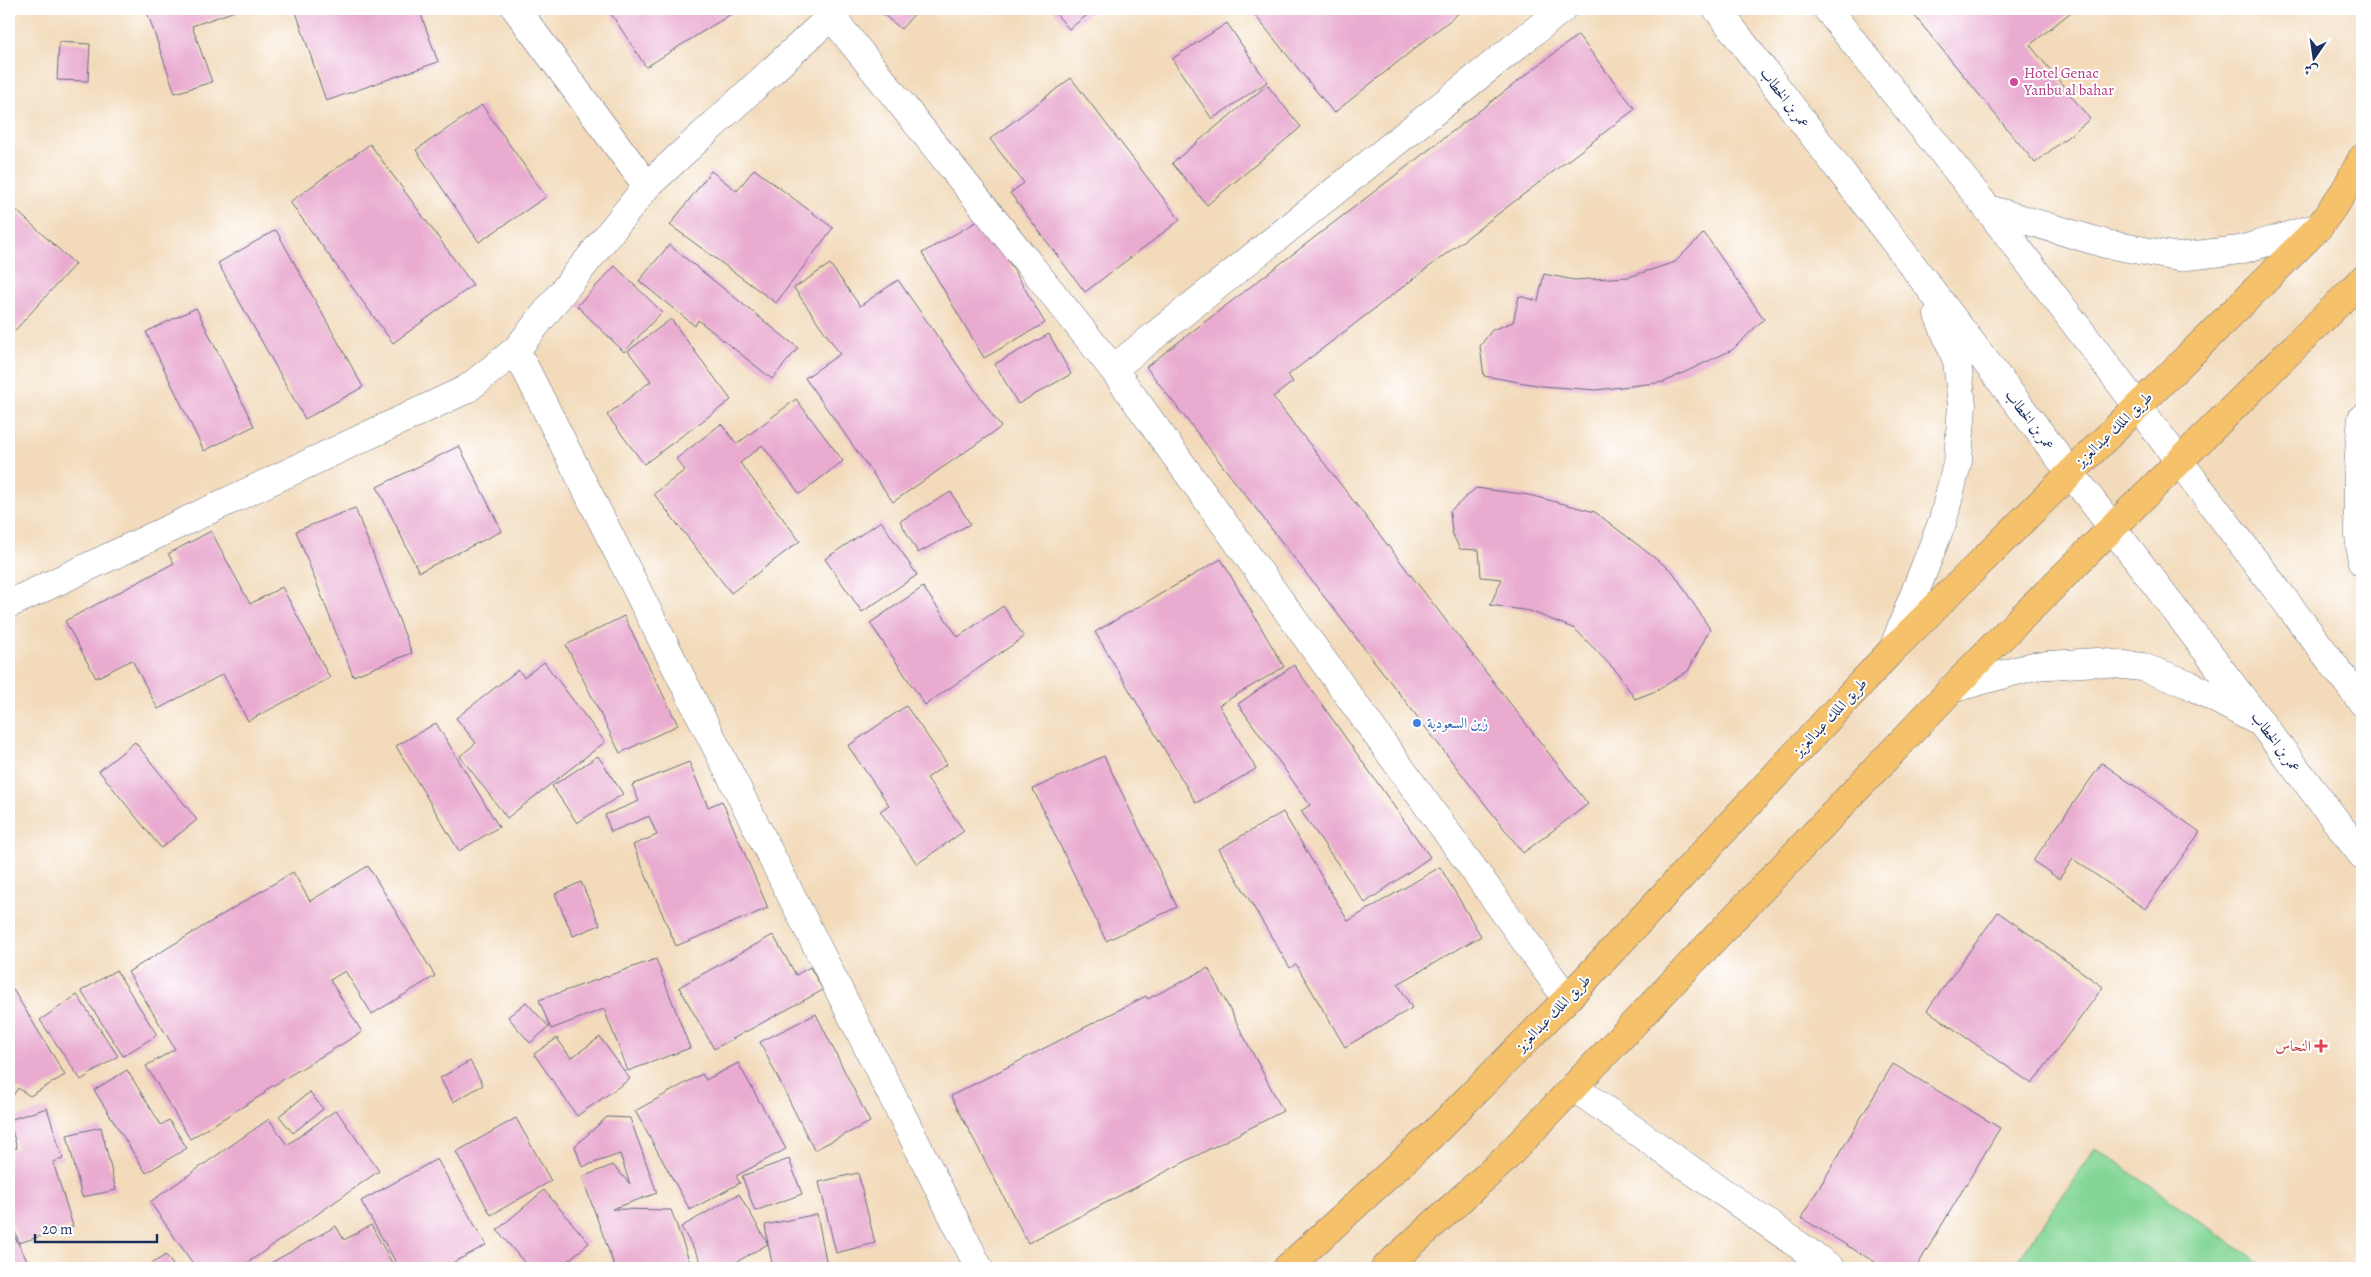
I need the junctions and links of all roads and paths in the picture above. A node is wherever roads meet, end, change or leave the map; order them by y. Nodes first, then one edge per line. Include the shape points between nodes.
1 (516, 9) edge
2 (1562, 9) edge
3 (1717, 9) edge
4 (1827, 9) edge
5 (835, 12) edge
6 (2362, 158) edge
7 (647, 186) junction
8 (1988, 209) junction
9 (2319, 227) junction
10 (2362, 280) edge
11 (1926, 282) junction
12 (516, 350) junction
13 (1113, 370) junction
14 (2138, 406) junction
15 (2362, 418) edge
16 (2179, 460) junction
17 (2070, 472) junction
18 (2112, 527) junction
19 (2362, 562) edge
20 (9, 604) edge
21 (1893, 649) junction
22 (1952, 688) junction
23 (2362, 702) edge
24 (2262, 724) junction
25 (2362, 855) edge
26 (1567, 999) junction
27 (1573, 1087) junction
28 (979, 1268) edge
29 (1287, 1268) edge
30 (1385, 1268) edge
31 (1831, 1268) edge

1 - 7 street
2 - 13 street
3 - 11 street, عمر بن الخطاب
4 - 8 street
5 - 7 street
5 - 13 street
6 - 9 main road, طريق الملك عبدالعزيز
7 - 12 street
8 - 9 street via 2106,244 2178,257 2240,250
8 - 14 street
9 - 14 main road, طريق الملك عبدالعزيز
10 - 16 main road
11 - 17 street, عمر بن الخطاب
11 - 21 street via 1957,361 1962,404 1958,460 1943,520
12 - 20 street via 467,389
12 - 28 street
13 - 26 street
14 - 16 street
14 - 17 main road, طريق الملك عبدالعزيز
15 - 19 street via 2357,496
16 - 18 main road
16 - 23 street
17 - 18 street, عمر بن الخطاب
17 - 21 main road, طريق الملك عبدالعزيز
18 - 22 main road
18 - 24 street, عمر بن الخطاب
21 - 26 main road, طريق الملك عبدالعزيز
22 - 24 street via 2034,666 2097,662 2142,667 2188,684
22 - 27 main road
24 - 25 street, عمر بن الخطاب
26 - 29 main road, طريق الملك عبدالعزيز via 1430,1136
27 - 30 main road via 1504,1160
27 - 31 street

